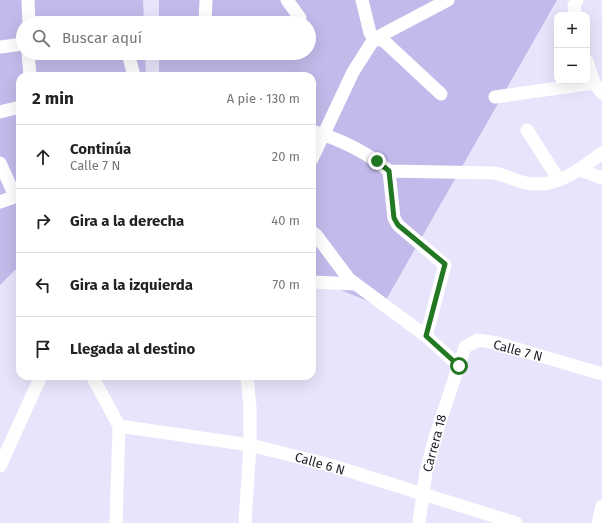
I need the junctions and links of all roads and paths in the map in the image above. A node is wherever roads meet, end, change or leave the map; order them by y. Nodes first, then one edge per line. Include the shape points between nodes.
1 (28, 0) edge
2 (206, 0) edge
3 (287, 0) edge
4 (362, 0) edge
5 (448, 0) edge
6 (29, 16) edge
7 (205, 16) edge
8 (299, 16) edge
9 (374, 39) junction
10 (16, 45) edge
11 (0, 46) edge
12 (29, 60) edge
13 (130, 60) edge
14 (590, 68) edge
15 (30, 72) edge
16 (133, 72) edge
17 (598, 88) edge
18 (441, 94) dead end
19 (495, 97) dead end
20 (16, 108) edge
21 (0, 112) edge
22 (528, 130) dead end
23 (316, 132) edge
24 (325, 135) junction
25 (316, 152) edge
26 (602, 153) edge
27 (0, 163) edge
28 (580, 170) junction
29 (389, 171) junction
30 (602, 178) edge
31 (559, 180) junction
32 (16, 192) edge
33 (16, 197) edge
34 (0, 202) edge
35 (316, 235) edge
36 (316, 282) edge
37 (355, 284) junction
38 (426, 336) junction
39 (459, 366) junction
40 (602, 374) edge
41 (38, 380) edge
42 (94, 380) edge
43 (247, 380) edge
44 (119, 426) junction
45 (250, 445) junction
46 (0, 466) edge
47 (423, 495) junction
48 (602, 506) edge
49 (116, 523) edge
50 (245, 523) edge
51 (419, 523) edge
52 (516, 523) edge
53 (598, 523) edge

1 - 6 street
2 - 7 street
3 - 8 street
4 - 9 street via 370,33
5 - 9 street
9 - 18 street via 384,41
9 - 24 street via 353,72
10 - 11 street
12 - 15 street
13 - 16 street
14 - 17 street
17 - 19 street
20 - 21 street
22 - 31 street
23 - 24 street
24 - 25 street
24 - 29 street via 377,161
26 - 28 street
27 - 32 street
28 - 30 street
28 - 31 street
29 - 31 street via 494,173 538,185
29 - 38 street via 394,218 398,225 445,264
33 - 34 street
35 - 37 street
36 - 37 street
37 - 38 street
38 - 39 street
39 - 40 street, Calle 7 N via 465,347 478,340 498,343
39 - 47 street, Carrera 18 via 434,437
41 - 46 street
42 - 44 street
43 - 45 street
44 - 45 street, Calle 6 N
44 - 49 street
45 - 47 street, Calle 6 N via 330,465
45 - 50 street
47 - 51 street, Carrera 18
47 - 52 street, Calle 6 N
48 - 53 street

